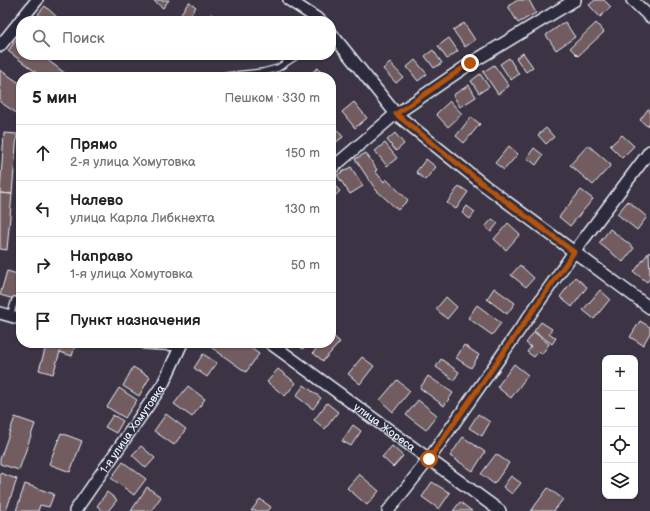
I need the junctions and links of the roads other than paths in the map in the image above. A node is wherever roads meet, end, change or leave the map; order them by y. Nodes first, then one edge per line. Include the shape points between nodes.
1 (37, 0) edge
2 (290, 0) edge
3 (575, 0) edge
4 (632, 0) edge
5 (24, 16) edge
6 (314, 16) edge
7 (650, 17) edge
8 (16, 26) edge
9 (336, 39) edge
10 (0, 46) edge
11 (290, 60) edge
12 (263, 72) edge
13 (396, 114) junction
14 (650, 151) edge
15 (336, 165) edge
16 (574, 252) junction
17 (15, 300) dead end
18 (650, 308) edge
19 (5, 314) edge
20 (16, 317) edge
21 (179, 348) edge
22 (277, 348) edge
23 (429, 459) junction
24 (75, 511) edge
25 (388, 511) edge
26 (500, 511) edge

1 - 5 street
2 - 6 street
3 - 13 street via 470,63
4 - 7 street
8 - 10 street
9 - 13 street
11 - 12 lane via 278,68
13 - 15 street
13 - 16 street via 484,185
14 - 16 street
16 - 18 street
16 - 23 street
17 - 19 lane
19 - 20 street
21 - 24 street, 1-я улица Хомутовка via 163,384
22 - 23 street, улица Жореса
23 - 25 street
23 - 26 street, улица Жореса

